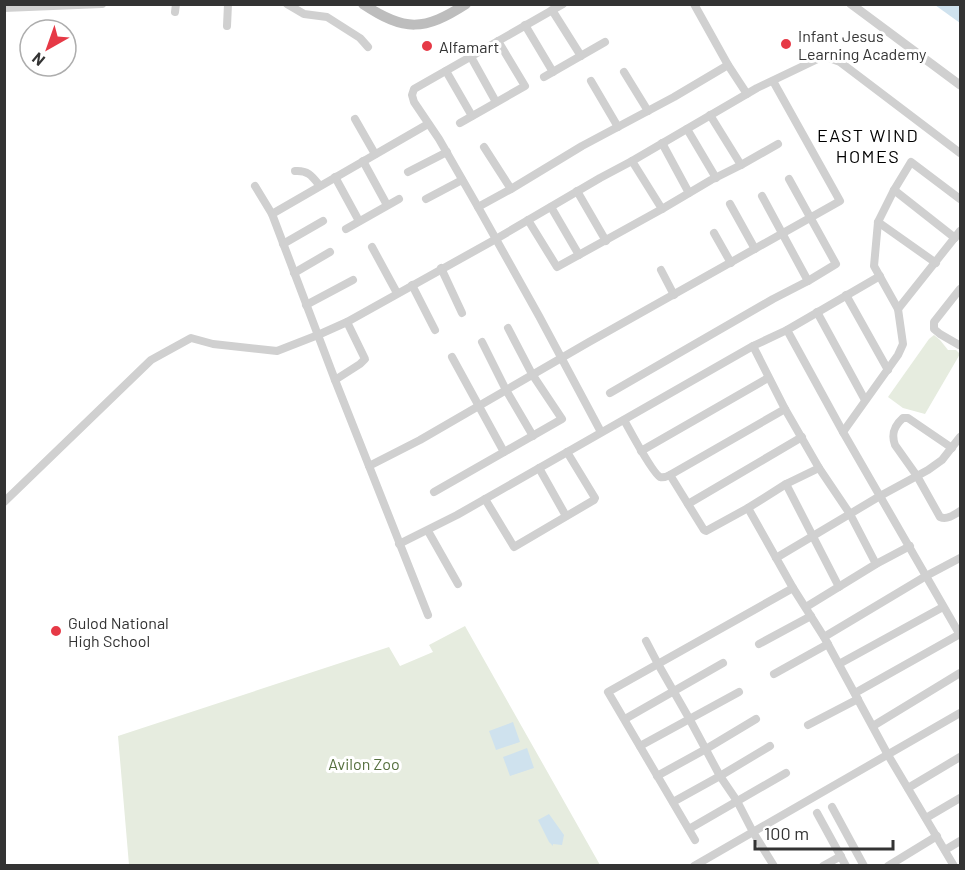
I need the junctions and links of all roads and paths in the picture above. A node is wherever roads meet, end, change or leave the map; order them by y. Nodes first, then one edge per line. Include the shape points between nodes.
1 (102, 4) edge
2 (228, 4) edge
3 (287, 4) edge
4 (363, 4) edge
5 (466, 4) edge
6 (563, 4) edge
7 (694, 4) edge
8 (851, 4) edge
9 (4, 8) edge
10 (552, 10) junction
11 (227, 26) dead end
12 (525, 26) junction
13 (498, 41) junction
14 (605, 42) dead end
15 (368, 47) dead end
16 (581, 56) junction
17 (471, 57) junction
18 (728, 65) junction
19 (446, 71) junction
20 (553, 72) junction
21 (624, 72) dead end
22 (544, 77) dead end
23 (591, 81) dead end
24 (773, 81) junction
25 (960, 85) edge
26 (747, 94) junction
27 (496, 102) junction
28 (648, 111) junction
29 (710, 115) junction
30 (472, 116) junction
31 (355, 119) dead end
32 (460, 123) dead end
33 (428, 124) junction
34 (618, 127) junction
35 (687, 129) junction
36 (662, 143) junction
37 (778, 144) dead end
38 (484, 147) dead end
39 (447, 152) junction
40 (960, 153) edge
41 (375, 154) junction
42 (363, 161) junction
43 (632, 161) junction
44 (741, 165) junction
45 (295, 171) dead end
46 (408, 172) dead end
47 (335, 177) junction
48 (716, 178) junction
49 (789, 179) dead end
50 (462, 180) junction
51 (255, 186) dead end
52 (320, 186) junction
53 (511, 189) junction
54 (894, 190) junction
55 (577, 191) junction
56 (689, 193) junction
57 (762, 196) dead end
58 (399, 199) dead end
59 (426, 199) dead end
60 (960, 199) edge
61 (730, 204) dead end
62 (387, 205) junction
63 (478, 207) junction
64 (551, 207) junction
65 (662, 209) junction
66 (272, 214) junction
67 (810, 218) junction
68 (528, 220) junction
69 (323, 221) dead end
70 (359, 221) junction
71 (878, 222) junction
72 (346, 229) dead end
73 (714, 234) dead end
74 (782, 234) junction
75 (958, 235) edge
76 (496, 239) junction
77 (606, 241) junction
78 (283, 244) junction
79 (372, 246) dead end
80 (755, 249) junction
81 (330, 252) dead end
82 (579, 255) junction
83 (731, 263) junction
84 (936, 263) junction
85 (441, 268) junction
86 (661, 270) dead end
87 (294, 273) junction
88 (880, 276) junction
89 (352, 280) dead end
90 (808, 281) junction
91 (412, 285) junction
92 (960, 289) edge
93 (398, 293) junction
94 (674, 295) junction
95 (846, 296) junction
96 (306, 305) junction
97 (898, 309) junction
98 (817, 312) junction
99 (462, 313) dead end
100 (347, 322) junction
101 (508, 328) dead end
102 (435, 330) dead end
103 (787, 330) junction
104 (318, 335) junction
105 (482, 342) dead end
106 (753, 346) junction
107 (960, 346) edge
108 (452, 357) dead end
109 (561, 358) junction
110 (888, 370) junction
111 (532, 374) junction
112 (768, 378) junction
113 (335, 380) junction
114 (506, 390) junction
115 (610, 393) dead end
116 (865, 400) junction
117 (479, 405) junction
118 (785, 409) junction
119 (624, 420) junction
120 (602, 432) junction
121 (843, 432) junction
122 (533, 435) junction
123 (802, 437) junction
124 (960, 437) edge
125 (952, 448) junction
126 (641, 451) junction
127 (504, 452) junction
128 (567, 452) junction
129 (369, 466) junction
130 (539, 468) junction
131 (819, 468) junction
132 (670, 475) junction
133 (917, 476) junction
134 (786, 484) junction
135 (435, 492) dead end
136 (880, 496) junction
137 (485, 499) junction
138 (4, 502) edge
139 (688, 504) junction
140 (748, 508) junction
141 (960, 512) edge
142 (850, 514) junction
143 (566, 516) junction
144 (428, 531) junction
145 (813, 536) junction
146 (399, 544) junction
147 (910, 546) junction
148 (776, 558) junction
149 (960, 558) edge
150 (876, 564) junction
151 (926, 576) junction
152 (458, 584) dead end
153 (839, 587) junction
154 (793, 588) junction
155 (806, 606) junction
156 (944, 607) junction
157 (428, 615) dead end
158 (811, 616) junction
159 (960, 635) edge
160 (826, 640) junction
161 (646, 641) dead end
162 (759, 644) dead end
163 (723, 663) dead end
164 (658, 664) junction
165 (839, 664) junction
166 (960, 673) edge
167 (774, 674) dead end
168 (674, 691) junction
169 (739, 692) dead end
170 (856, 696) junction
171 (960, 714) edge
172 (625, 719) junction
173 (756, 719) dead end
174 (690, 720) junction
175 (808, 725) dead end
176 (873, 726) junction
177 (770, 746) dead end
178 (640, 747) junction
179 (706, 749) junction
180 (888, 755) junction
181 (960, 757) edge
182 (786, 773) dead end
183 (657, 776) junction
184 (720, 776) junction
185 (908, 788) junction
186 (960, 798) edge
187 (737, 801) junction
188 (673, 802) junction
189 (832, 807) dead end
190 (817, 813) dead end
191 (926, 818) junction
192 (689, 829) junction
193 (753, 832) junction
194 (937, 836) junction
195 (695, 840) dead end
196 (960, 841) edge
197 (945, 850) junction
198 (841, 856) junction
199 (694, 866) edge
200 (774, 866) edge
201 (823, 866) edge
202 (846, 866) edge
203 (864, 866) edge
204 (888, 866) edge
205 (954, 866) edge

1 - 9 street
2 - 11 street
3 - 15 street via 304,14 327,17
4 - 5 main road via 394,22 417,24 436,22
6 - 10 street
7 - 18 street
8 - 25 street
10 - 12 street
10 - 16 street
12 - 13 street
12 - 20 street
13 - 17 street
13 - 27 street via 525,86
14 - 16 street
16 - 20 street
17 - 19 street
17 - 27 street
18 - 26 street
18 - 28 street
19 - 30 street
19 - 33 street via 414,88 414,102
20 - 22 street
21 - 28 street
23 - 34 street
24 - 26 street
24 - 40 street via 824,56 840,62
24 - 67 street via 840,201
26 - 29 street
27 - 30 street
28 - 34 street
29 - 35 street
29 - 44 street
30 - 32 street
31 - 41 street
33 - 39 street
33 - 41 street
34 - 53 street
35 - 36 street
35 - 48 street
36 - 43 street
36 - 56 street
37 - 44 street
38 - 53 street
39 - 46 street
39 - 50 street
41 - 42 street
42 - 47 street
42 - 62 street
43 - 55 street
43 - 65 street
44 - 48 street
45 - 52 street via 310,173
47 - 52 street
47 - 70 street
48 - 56 street
49 - 67 street
50 - 59 street
50 - 63 street
51 - 66 street
52 - 66 street
53 - 63 street
54 - 60 street via 911,162
54 - 71 street
54 - 75 street
55 - 64 street
55 - 77 street
56 - 65 street
57 - 74 street
58 - 62 street
61 - 80 street
62 - 70 street
63 - 76 street
64 - 68 street
64 - 82 street
65 - 77 street
66 - 78 street
67 - 74 street
67 - 90 street via 836,264
68 - 76 street
68 - 82 street via 557,267
69 - 78 street
70 - 72 street
71 - 84 street
71 - 88 street via 874,266
73 - 83 street
74 - 80 street
74 - 90 street
75 - 84 street
76 - 85 street
76 - 109 street
77 - 82 street
78 - 87 street
79 - 93 street
80 - 83 street
81 - 87 street
83 - 94 street
84 - 97 street
85 - 91 street
85 - 99 street
86 - 94 street
87 - 96 street
88 - 95 street
88 - 97 street
89 - 96 street
90 - 115 street
91 - 93 street
91 - 102 street
92 - 107 street via 934,322 934,329
93 - 100 street
94 - 109 street
95 - 98 street
95 - 110 street
96 - 104 street
97 - 110 street via 903,344
98 - 103 street
98 - 116 street
100 - 104 street
100 - 113 street via 364,359
101 - 111 street
103 - 106 street
103 - 121 street
104 - 113 street
104 - 138 street via 277,351 191,338 151,360
105 - 114 street
106 - 112 street
106 - 119 street
108 - 117 street
109 - 111 street
109 - 120 street
110 - 116 street
111 - 114 street
111 - 122 street via 562,419
112 - 118 street
112 - 126 street
113 - 129 street
114 - 117 street
114 - 122 street
116 - 121 street
117 - 127 street
117 - 129 street
118 - 123 street
118 - 132 street
119 - 120 street
119 - 126 street
120 - 128 street
121 - 136 street
122 - 127 street
123 - 131 street
123 - 139 street
124 - 125 street
125 - 133 street via 942,460
125 - 133 street via 903,418 894,429 893,440
126 - 132 street via 658,476
127 - 135 street
128 - 130 street
128 - 143 street via 595,499
129 - 146 street
130 - 137 street
130 - 143 street
131 - 134 street
131 - 142 street
132 - 139 street
133 - 136 street
133 - 141 street via 940,516 950,518
134 - 140 street
134 - 145 street
136 - 142 street
136 - 147 street
137 - 143 street via 513,547
137 - 144 street
139 - 140 street via 706,531
140 - 148 street
142 - 145 street
142 - 150 street
144 - 146 street
144 - 152 street
145 - 148 street
145 - 153 street
146 - 157 street
147 - 150 street
147 - 151 street
148 - 154 street
149 - 151 street
150 - 153 street
151 - 156 street
151 - 160 street
153 - 155 street
154 - 155 street
154 - 164 street
155 - 158 street
156 - 159 street
156 - 165 street
158 - 160 street
158 - 162 street
159 - 170 street
160 - 165 street
160 - 167 street
161 - 164 street
163 - 168 street
164 - 168 street
164 - 172 street via 608,692
165 - 170 street
166 - 176 street
168 - 172 street
168 - 174 street
169 - 174 street
170 - 175 street
170 - 176 street
171 - 180 street
172 - 178 street
173 - 179 street
174 - 178 street
174 - 179 street
176 - 180 street
177 - 184 street
178 - 183 street
179 - 183 street
179 - 184 street
180 - 185 street
180 - 193 street
181 - 185 street
182 - 187 street
183 - 188 street
184 - 187 street
184 - 188 street
185 - 191 street
186 - 191 street
187 - 192 street
187 - 193 street
188 - 192 street
189 - 203 street
190 - 198 street
191 - 194 street
192 - 195 street
193 - 199 street
193 - 200 street
194 - 197 street
194 - 204 street
196 - 197 street
197 - 205 street
198 - 201 street
198 - 202 street

